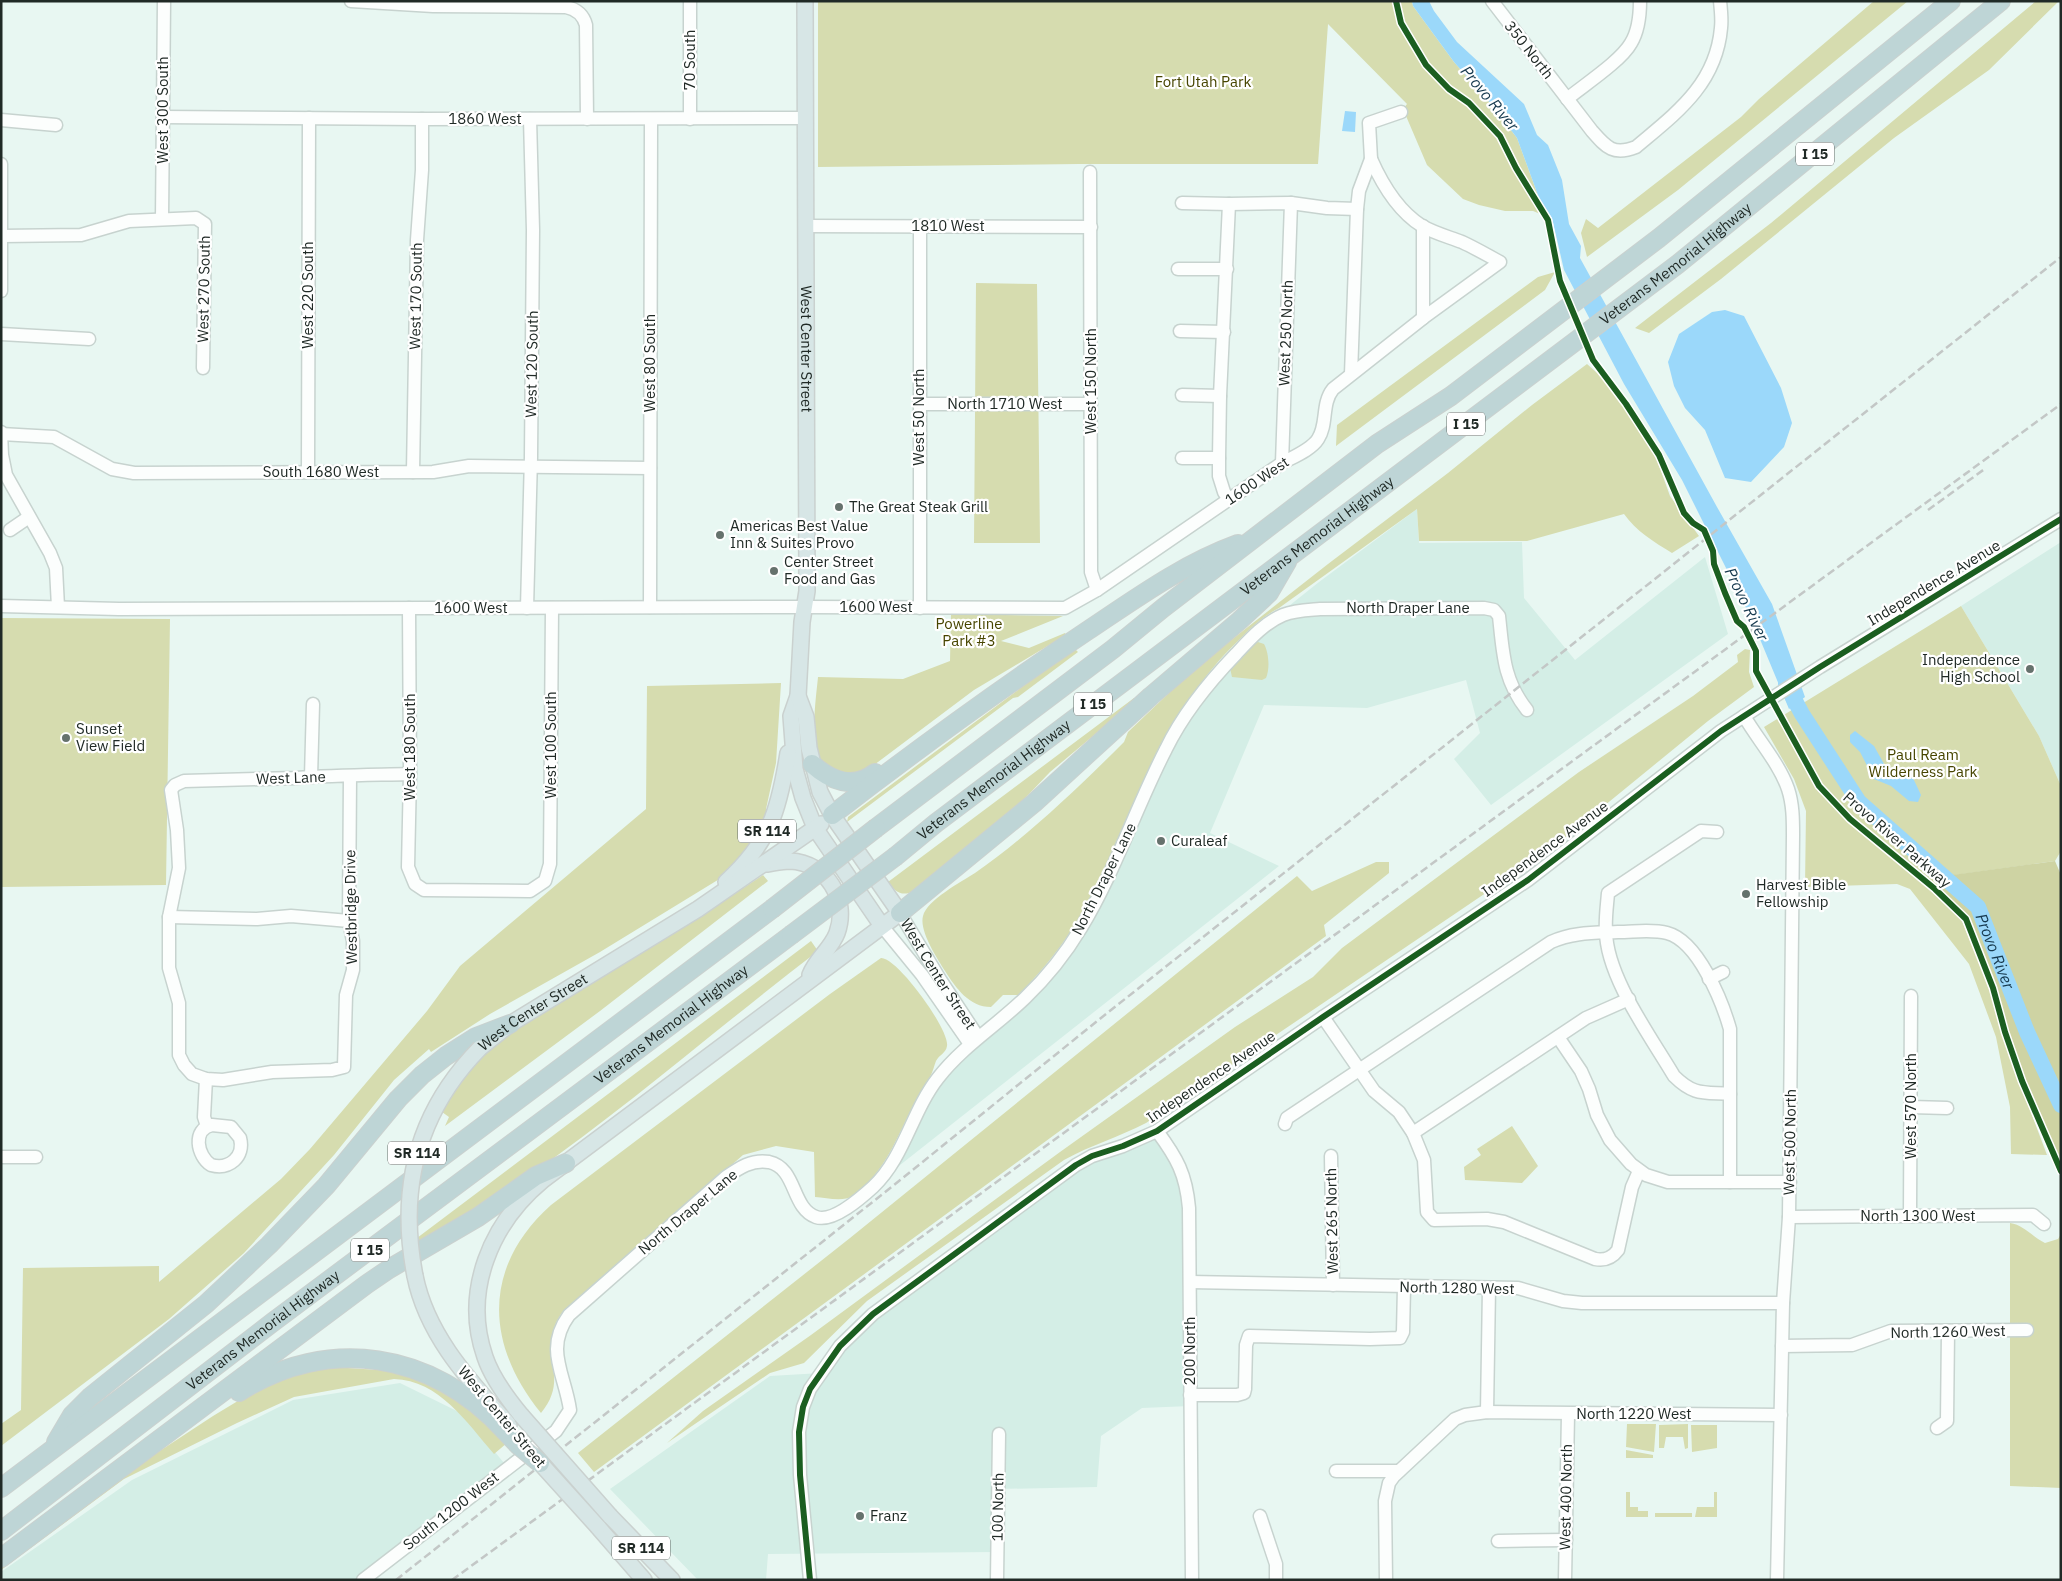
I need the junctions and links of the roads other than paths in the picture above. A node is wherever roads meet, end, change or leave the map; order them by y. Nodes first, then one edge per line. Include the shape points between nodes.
1 (164, 1) edge
2 (351, 1) edge
3 (690, 1) edge
4 (805, 1) edge
5 (1492, 1) edge
6 (1640, 1) edge
7 (1720, 1) edge
8 (1951, 1) edge
9 (2001, 1) edge
10 (1566, 99) junction
11 (1401, 112) dead end
12 (163, 117) junction
13 (309, 118) junction
14 (806, 118) junction
15 (422, 119) junction
16 (587, 119) junction
17 (690, 119) junction
18 (1, 120) edge
19 (530, 120) junction
20 (651, 120) junction
21 (56, 125) dead end
22 (1371, 159) junction
23 (1, 164) edge
24 (1090, 172) dead end
25 (1182, 203) dead end
26 (1291, 203) junction
27 (1228, 204) junction
28 (1357, 209) junction
29 (162, 219) junction
30 (806, 226) junction
31 (920, 226) junction
32 (1423, 226) junction
33 (1091, 227) junction
34 (2, 236) edge
35 (1178, 268) dead end
36 (1227, 269) junction
37 (1, 291) edge
38 (1422, 318) junction
39 (1180, 332) dead end
40 (1224, 332) junction
41 (1, 334) edge
42 (89, 339) dead end
43 (203, 368) dead end
44 (1352, 374) junction
45 (1182, 395) dead end
46 (1220, 396) junction
47 (919, 404) junction
48 (1091, 404) junction
49 (1, 433) edge
50 (1182, 458) dead end
51 (1219, 458) junction
52 (1282, 463) junction
53 (531, 467) junction
54 (650, 468) junction
55 (308, 472) junction
56 (413, 472) junction
57 (1229, 500) junction
58 (29, 517) junction
59 (2061, 520) edge
60 (10, 530) dead end
61 (1253, 539) junction
62 (1292, 554) junction
63 (1097, 590) junction
64 (1, 606) edge
65 (58, 607) junction
66 (650, 607) junction
67 (804, 607) junction
68 (409, 608) junction
69 (527, 608) junction
70 (552, 608) junction
71 (920, 608) junction
72 (798, 696) junction
73 (313, 704) dead end
74 (1527, 710) dead end
75 (1744, 716) junction
76 (791, 729) junction
77 (812, 764) junction
78 (897, 766) junction
79 (410, 774) junction
80 (350, 776) junction
81 (311, 777) junction
82 (832, 815) junction
83 (814, 828) junction
84 (1717, 832) dead end
85 (764, 865) junction
86 (415, 884) joint
87 (698, 909) junction
88 (900, 913) junction
89 (169, 917) junction
90 (349, 921) junction
91 (882, 926) junction
92 (1605, 932) junction
93 (1724, 972) dead end
94 (1709, 980) junction
95 (807, 981) junction
96 (1910, 996) dead end
97 (1629, 999) junction
98 (1323, 1016) junction
99 (510, 1024) junction
100 (1558, 1037) junction
101 (974, 1040) junction
102 (1359, 1069) junction
103 (206, 1079) junction
104 (1730, 1094) junction
105 (1911, 1108) junction
106 (1947, 1108) dead end
107 (1285, 1124) dead end
108 (207, 1126) dead end
109 (1157, 1131) junction
110 (1413, 1133) junction
111 (1331, 1156) dead end
112 (1, 1157) edge
113 (36, 1157) dead end
114 (566, 1163) junction
115 (1639, 1171) junction
116 (1730, 1182) junction
117 (1790, 1182) junction
118 (1910, 1216) junction
119 (1790, 1218) junction
120 (2044, 1224) dead end
121 (632, 1260) joint
122 (1190, 1282) junction
123 (1333, 1285) junction
124 (1404, 1287) junction
125 (1489, 1288) junction
126 (1783, 1303) junction
127 (2027, 1330) dead end
128 (1948, 1331) junction
129 (1782, 1346) junction
130 (1190, 1395) junction
131 (1487, 1412) junction
132 (1568, 1414) junction
133 (1782, 1415) junction
134 (507, 1427) junction
135 (1937, 1428) dead end
136 (999, 1434) dead end
137 (163, 1437) junction
138 (50, 1450) junction
139 (540, 1463) joint
140 (1336, 1471) dead end
141 (1399, 1471) junction
142 (1, 1488) edge
143 (1260, 1516) dead end
144 (1, 1531) edge
145 (602, 1533) junction
146 (1566, 1540) junction
147 (1498, 1541) dead end
148 (1, 1558) edge
149 (363, 1580) edge
150 (644, 1580) edge
151 (655, 1580) edge
152 (672, 1580) edge
153 (810, 1580) edge
154 (997, 1580) edge
155 (1192, 1580) edge
156 (1276, 1580) edge
157 (1386, 1580) edge
158 (1565, 1580) edge
159 (1777, 1580) edge

1 - 12 street, West 300 South
2 - 16 street via 433,6 566,7 576,10 586,25
3 - 17 street, 70 South
4 - 14 main road, West Center Street / SR 114
5 - 10 street, 350 North
6 - 10 street via 1638,29 1631,44
7 - 10 street, 350 North via 1721,29 1709,70 1692,98 1636,147 1613,151
8 - 61 highway, I 15 via 1613,273 1451,396 1377,444
9 - 62 highway, Veterans Memorial Highway / I 15 via 1730,224
11 - 22 street via 1369,122
12 - 13 street, 1860 West
12 - 29 street, West 300 South
13 - 15 street, 1860 West
13 - 55 street, West 220 South
14 - 17 street, 1860 West
14 - 30 main road, West Center Street / SR 114
15 - 19 street, 1860 West
15 - 56 street, West 170 South
16 - 19 street, 1860 West
16 - 20 street, 1860 West
17 - 20 street, 1860 West
18 - 21 street
19 - 53 street, West 120 South via 533,230
20 - 54 street, West 80 South
22 - 28 street via 1359,191
22 - 32 street via 1380,180 1396,202
23 - 34 street
24 - 33 street, West 150 North
25 - 27 street
26 - 27 street
26 - 28 street
26 - 52 street, West 250 North
27 - 36 street
28 - 44 street
29 - 34 street via 129,220 81,235
29 - 43 street, West 270 South via 196,218 205,224
30 - 31 street, 1810 West
30 - 67 main road, West Center Street / SR 114 via 807,592
31 - 33 street, 1810 West
31 - 47 street, West 50 North
32 - 38 street
32 - 38 street, 1600 West via 1500,262
33 - 48 street, West 150 North
34 - 37 street
35 - 36 street
36 - 40 street
38 - 44 street, 1600 West
39 - 40 street
40 - 46 street
41 - 42 street
44 - 52 street, 1600 West via 1329,394 1318,439
45 - 46 street
46 - 51 street
47 - 48 street, North 1710 West
47 - 71 street, West 50 North
48 - 63 street, West 150 North via 1091,572
49 - 55 street, South 1680 West via 54,436 112,469 134,473
49 - 58 street via 6,474
50 - 51 street
51 - 57 street via 1220,476
52 - 57 street, 1600 West
53 - 54 street, South 1680 West
53 - 56 street, South 1680 West via 469,466
53 - 69 street, West 120 South
54 - 66 street, West 80 South
55 - 56 street, South 1680 West
57 - 63 street, 1600 West
58 - 60 street
58 - 65 street via 56,568
59 - 75 street, Independence Avenue
61 - 78 highway via 1211,554 1160,583 1003,688
61 - 138 highway, I 15, bridge via 772,909
62 - 88 highway via 1269,593 1239,621 1034,803
62 - 144 highway, Veterans Memorial Highway / I 15, bridge
63 - 71 street, 1600 West via 1065,608
64 - 65 street, 1600 West
65 - 68 street, 1600 West
66 - 67 street, 1600 West
66 - 70 street, 1600 West
67 - 71 street, 1600 West
67 - 72 main road, West Center Street / SR 114
68 - 69 street, 1600 West
68 - 79 street, West 180 South
69 - 70 street, 1600 West
70 - 86 street, West 100 South via 550,864 545,882 530,891 424,890
72 - 76 main road, West Center Street / SR 114 via 791,716
72 - 77 main road, West Center Street / SR 114 via 806,717
73 - 81 street
74 - 101 street, North Draper Lane via 1507,677 1499,616 1494,610 1320,609 1296,611 1266,625 1209,682 1166,747 1100,892 1068,949 1025,998
75 - 98 street, Independence Avenue via 1528,880
75 - 117 street, West 500 North via 1780,771 1792,810
76 - 83 main road, West Center Street via 795,769
76 - 87 main road, SR 114 via 782,789 769,828 744,864
77 - 78 highway via 830,778 845,783 861,781 885,768
77 - 82 main road, West Center Street / SR 114 via 820,792
78 - 82 highway
79 - 80 street, West Lane
79 - 86 street, West 180 South via 408,867
80 - 81 street, West Lane
80 - 90 street, Westbridge Drive
81 - 89 street, West Lane via 184,781 173,787 179,868
82 - 83 main road, West Center Street
82 - 88 main road, West Center Street / SR 114
83 - 85 main road, West Center Street
83 - 91 main road, West Center Street
84 - 92 street via 1701,831 1608,893
85 - 87 main road, West Center Street
85 - 95 main road via 790,862 807,866 825,876 838,894 842,915 833,943 816,963
87 - 99 main road, West Center Street / SR 114
88 - 91 main road, West Center Street / SR 114
88 - 101 street, West Center Street
89 - 90 street via 257,919 291,916
89 - 103 street via 169,968 179,1003 178,1055 192,1074
90 - 103 street, Westbridge Drive via 353,970 346,995 344,1067
91 - 95 main road, West Center Street / SR 114
91 - 101 street, West Center Street
92 - 94 street via 1669,933 1686,944
92 - 97 street via 1611,964
92 - 102 street via 1577,933 1551,942
93 - 94 street
94 - 104 street via 1730,1029
95 - 114 main road, West Center Street / SR 114
96 - 105 street, West 570 North
97 - 100 street via 1602,1010
97 - 104 street via 1674,1076 1682,1084 1699,1093
98 - 102 street
98 - 109 street, Independence Avenue
99 - 134 main road, West Center Street / SR 114, bridge via 480,1048 443,1094 419,1147 408,1204 410,1251 427,1314 447,1351
99 - 138 highway via 476,1037 422,1075 326,1186 275,1239 206,1304 85,1402 72,1415
100 - 110 street
100 - 115 street via 1581,1071 1596,1115 1610,1140
101 - 121 street, North Draper Lane via 930,1088 898,1150 876,1184 844,1209 832,1216 816,1217 806,1209 781,1167 764,1161 750,1163 726,1177
102 - 107 street via 1287,1118
102 - 110 street via 1374,1091 1399,1112
103 - 108 street via 204,1117
104 - 116 street
105 - 106 street
105 - 118 street, West 570 North
109 - 122 street, 200 North via 1180,1164 1187,1189
109 - 153 street, Independence Avenue via 1076,1165 873,1314 840,1346 810,1389 799,1432
110 - 115 street via 1424,1160 1427,1212 1434,1226 1487,1219 1504,1222 1596,1259 1607,1259 1618,1250 1632,1187
111 - 123 street, West 265 North
112 - 113 street
114 - 137 highway via 536,1176 478,1217 389,1269
114 - 152 main road, West Center Street / SR 114, bridge via 532,1189 500,1228 480,1278 477,1312 480,1342 502,1390 521,1415 610,1516
115 - 116 street via 1668,1182
116 - 117 street
117 - 119 street, West 500 North
118 - 119 street, North 1300 West
118 - 120 street, North 1300 West via 2034,1216
119 - 126 street, West 500 North
121 - 149 street, South 1200 West via 563,1324 556,1348 570,1410 556,1431
122 - 123 street, North 1280 West
122 - 130 street, 200 North
123 - 124 street, North 1280 West
124 - 125 street, North 1280 West
124 - 130 street via 1400,1338 1249,1336 1244,1393
125 - 126 street, North 1280 West via 1518,1288 1582,1303
125 - 131 street
126 - 129 street, West 500 North
127 - 128 street, North 1260 West
128 - 129 street, North 1260 West via 1891,1331 1852,1345
128 - 135 street via 1947,1421
129 - 133 street, West 500 North
130 - 155 street, 200 North
131 - 132 street, North 1220 West
131 - 141 street, North 1220 West via 1456,1419
132 - 133 street, North 1220 West
132 - 146 street, West 400 North
133 - 159 street, West 500 North
134 - 137 highway via 439,1379 401,1364 350,1358 310,1362 274,1373 240,1390 184,1428
134 - 139 highway, bridge via 518,1445
136 - 154 street, 100 North
137 - 148 highway
138 - 142 highway, I 15
139 - 145 main road, West Center Street / SR 114, bridge
140 - 141 street
141 - 157 street, North 1220 West via 1386,1492
143 - 156 street via 1276,1564
145 - 150 main road, West Center Street / SR 114
145 - 151 main road
146 - 147 street
146 - 158 street, West 400 North

